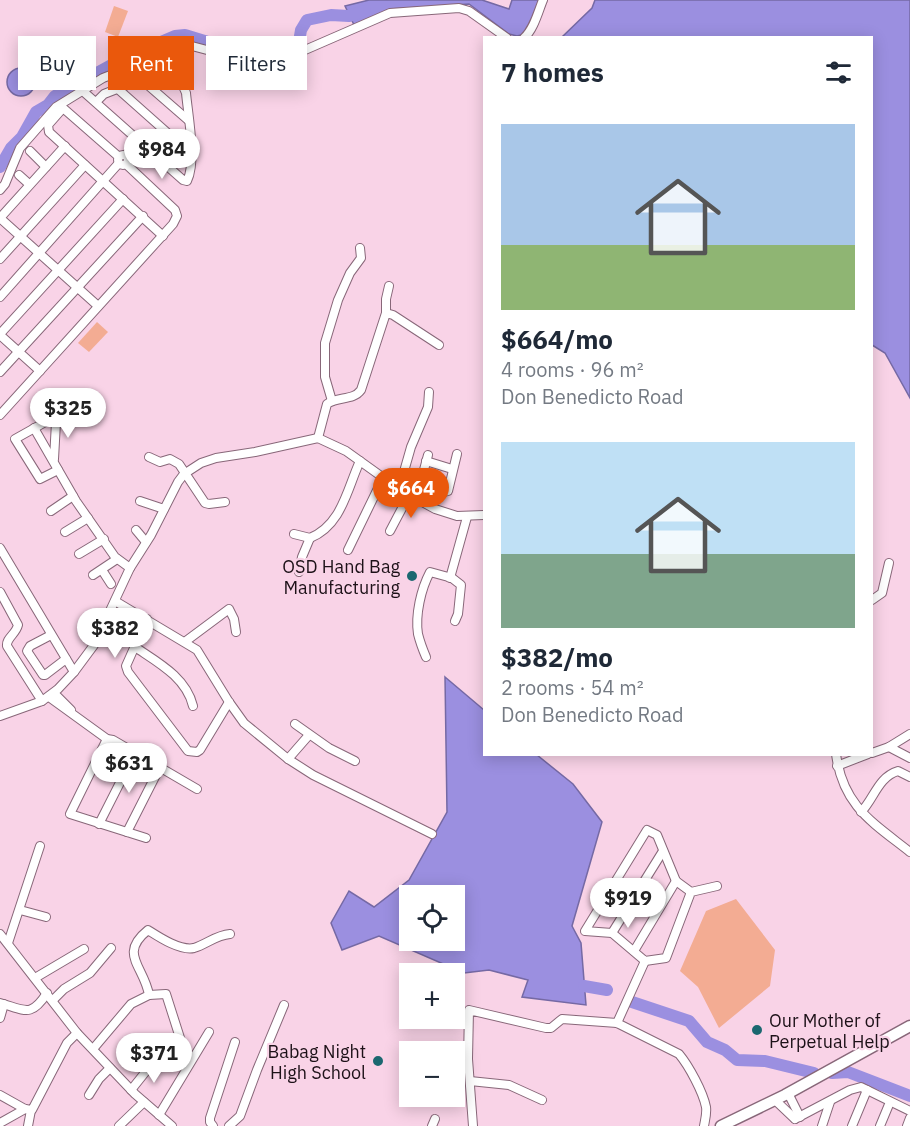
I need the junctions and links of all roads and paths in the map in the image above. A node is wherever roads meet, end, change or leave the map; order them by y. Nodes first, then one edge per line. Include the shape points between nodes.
1 (543, 0) edge
2 (504, 36) edge
3 (527, 36) edge
4 (115, 90) edge
5 (119, 90) edge
6 (154, 90) edge
7 (185, 90) edge
8 (85, 93) dead end
9 (96, 102) junction
10 (188, 120) junction
11 (138, 140) junction
12 (65, 146) junction
13 (30, 151) dead end
14 (190, 153) junction
15 (123, 160) junction
16 (85, 165) junction
17 (46, 167) junction
18 (5, 168) edge
19 (19, 175) dead end
20 (104, 181) junction
21 (29, 184) junction
22 (0, 190) edge
23 (123, 199) junction
24 (142, 216) junction
25 (0, 218) edge
26 (21, 236) junction
27 (163, 236) junction
28 (360, 248) dead end
29 (40, 253) junction
30 (0, 259) edge
31 (59, 270) junction
32 (389, 286) dead end
33 (77, 287) junction
34 (0, 297) edge
35 (98, 306) junction
36 (386, 313) junction
37 (0, 334) edge
38 (439, 345) dead end
39 (18, 352) junction
40 (40, 371) junction
41 (0, 372) edge
42 (429, 392) dead end
43 (332, 401) junction
44 (57, 404) dead end
45 (0, 416) edge
46 (56, 416) junction
47 (34, 428) junction
48 (318, 438) junction
49 (457, 454) dead end
50 (149, 457) dead end
51 (54, 460) junction
52 (360, 461) junction
53 (452, 469) junction
54 (58, 470) junction
55 (185, 473) junction
56 (383, 478) junction
57 (421, 485) junction
58 (399, 489) junction
59 (73, 496) junction
60 (412, 497) junction
61 (140, 501) dead end
62 (225, 502) dead end
63 (164, 509) junction
64 (51, 511) dead end
65 (483, 515) edge
66 (467, 517) junction
67 (88, 518) junction
68 (136, 530) dead end
69 (390, 531) dead end
70 (65, 532) dead end
71 (294, 534) dead end
72 (310, 538) junction
73 (104, 539) junction
74 (146, 542) junction
75 (0, 548) edge
76 (348, 550) dead end
77 (79, 554) dead end
78 (117, 560) junction
79 (889, 563) dead end
80 (130, 568) junction
81 (102, 570) junction
82 (299, 572) dead end
83 (93, 575) dead end
84 (450, 578) junction
85 (111, 584) dead end
86 (0, 592) edge
87 (873, 599) edge
88 (115, 601) junction
89 (147, 619) junction
90 (455, 621) dead end
91 (236, 632) dead end
92 (51, 635) junction
93 (186, 641) junction
94 (135, 648) junction
95 (426, 657) dead end
96 (66, 659) junction
97 (74, 672) junction
98 (48, 697) junction
99 (229, 702) junction
100 (193, 706) dead end
101 (0, 716) edge
102 (295, 724) dead end
103 (910, 734) edge
104 (309, 735) junction
105 (107, 739) junction
106 (889, 747) junction
107 (135, 753) junction
108 (873, 753) edge
109 (836, 756) edge
110 (864, 756) edge
111 (910, 758) edge
112 (288, 759) junction
113 (355, 761) dead end
114 (837, 766) junction
115 (160, 767) junction
116 (910, 777) edge
117 (197, 789) dead end
118 (861, 813) junction
119 (99, 824) junction
120 (127, 832) junction
121 (432, 834) dead end
122 (146, 838) dead end
123 (40, 846) dead end
124 (663, 850) junction
125 (910, 852) edge
126 (676, 881) junction
127 (717, 886) dead end
128 (691, 892) junction
129 (20, 910) junction
130 (46, 917) dead end
131 (612, 933) junction
132 (0, 934) edge
133 (230, 934) dead end
134 (8, 943) junction
135 (111, 948) dead end
136 (84, 949) dead end
137 (634, 951) junction
138 (645, 961) junction
139 (35, 978) junction
140 (47, 993) junction
141 (148, 994) junction
142 (53, 1000) junction
143 (2, 1003) edge
144 (284, 1005) dead end
145 (0, 1018) edge
146 (617, 1023) junction
147 (910, 1026) edge
148 (209, 1032) dead end
149 (77, 1033) junction
150 (181, 1041) dead end
151 (236, 1042) dead end
152 (93, 1050) junction
153 (155, 1060) dead end
154 (110, 1068) junction
155 (470, 1081) junction
156 (131, 1089) junction
157 (864, 1089) junction
158 (788, 1093) junction
159 (0, 1095) edge
160 (89, 1095) dead end
161 (542, 1100) dead end
162 (775, 1100) junction
163 (144, 1102) junction
164 (830, 1102) junction
165 (890, 1102) junction
166 (28, 1110) junction
167 (910, 1111) edge
168 (159, 1115) junction
169 (910, 1118) edge
170 (796, 1121) edge
171 (0, 1123) edge
172 (28, 1126) edge
173 (119, 1126) edge
174 (172, 1126) edge
175 (213, 1126) edge
176 (229, 1126) edge
177 (473, 1126) edge
178 (704, 1126) edge
179 (721, 1126) edge
180 (822, 1126) edge
181 (852, 1126) edge
182 (880, 1126) edge
183 (907, 1126) edge

1 - 3 street
2 - 18 street via 459,8 390,13 282,60 241,59 188,45 103,78 57,107
4 - 9 street
5 - 14 street
6 - 10 street
7 - 10 street
8 - 9 street
9 - 11 street
10 - 14 street
11 - 14 street via 187,181
11 - 15 street
12 - 15 street via 47,128 63,108
12 - 16 street
12 - 17 street
13 - 17 street
15 - 20 street
15 - 27 street via 176,212 173,224
16 - 20 street
16 - 26 street
17 - 21 street
18 - 22 street via 7,178
19 - 21 street
20 - 23 street
20 - 29 street
21 - 25 street
23 - 24 street
23 - 31 street
24 - 27 street
24 - 33 street
25 - 26 street
26 - 29 street
26 - 30 street
27 - 35 street
28 - 43 street via 361,258 338,300 324,343 325,377
29 - 31 street
29 - 34 street
31 - 33 street
31 - 37 street
32 - 36 street
33 - 35 street
33 - 39 street
35 - 40 street
36 - 38 street
36 - 43 street via 361,390 353,397
37 - 39 street
39 - 40 street
39 - 41 street
40 - 45 street
42 - 58 street via 428,407
43 - 48 street via 326,406
44 - 46 street
46 - 47 street
46 - 51 street
47 - 51 street
47 - 54 street via 12,441 37,481
48 - 52 street
48 - 55 street via 216,458
49 - 53 street
50 - 55 street via 160,462 170,459
51 - 54 street
52 - 56 street
52 - 72 street via 337,516
53 - 57 street via 448,491
53 - 57 street via 427,458
54 - 59 street
55 - 62 street via 205,503
55 - 63 street
56 - 58 street
56 - 76 street
57 - 60 street
58 - 60 street
59 - 64 street
59 - 67 street
60 - 66 street via 435,509
60 - 69 street
61 - 63 street
63 - 74 street
65 - 66 street
66 - 84 street
67 - 70 street
67 - 73 street
68 - 74 street
71 - 72 street
72 - 82 street
73 - 77 street
73 - 78 street
74 - 80 street
75 - 92 street
78 - 80 street
78 - 81 street
79 - 87 street via 882,593
80 - 88 street
81 - 83 street
81 - 85 street
84 - 90 street via 462,589
84 - 95 street via 430,572 424,583 418,633
86 - 98 street via 18,625 7,646
88 - 89 street
88 - 97 street via 94,645
89 - 93 street
89 - 94 street
91 - 93 street via 230,609
92 - 96 street
92 - 96 street via 30,645 27,651 43,675
93 - 99 street via 197,650
94 - 99 street via 126,666 128,672 188,751 200,750
94 - 100 street via 170,670 190,694
96 - 97 street
97 - 98 street
98 - 101 street
98 - 105 street
99 - 112 street via 244,723
102 - 104 street
103 - 106 street
104 - 112 street
104 - 113 street
105 - 107 street
105 - 119 street via 70,814
106 - 108 street
106 - 111 street
107 - 115 street
107 - 119 street
109 - 114 street
110 - 114 street
112 - 121 street
114 - 118 street
115 - 117 street
115 - 120 street
116 - 118 street via 898,771 887,776
118 - 125 street
119 - 120 street
120 - 122 street
123 - 129 street
124 - 126 street
124 - 131 street
124 - 131 street via 657,836 649,830 644,832 585,931
126 - 128 street
126 - 137 street
127 - 128 street
128 - 138 street via 666,958
129 - 130 street
129 - 134 street
131 - 137 street
132 - 134 street
133 - 141 street via 190,948 148,930 132,952
134 - 139 street
135 - 142 street via 90,973
136 - 139 street
137 - 138 street
138 - 146 street
139 - 140 street
140 - 142 street
140 - 143 street via 39,1006 27,1011
141 - 150 street via 166,994
141 - 152 street via 131,1004
142 - 149 street
143 - 145 street
144 - 176 street via 240,1116
146 - 155 street via 562,1020 546,1028 469,1010
146 - 178 street via 679,1054 703,1098
147 - 158 main road
148 - 168 street
149 - 152 street
149 - 166 street via 67,1043
151 - 175 street via 210,1118
152 - 154 street
153 - 156 street
154 - 156 street
154 - 160 street
155 - 161 street via 509,1085
155 - 177 street
156 - 163 street
157 - 164 street via 850,1090
157 - 165 street
157 - 181 street
158 - 162 main road
158 - 170 street
159 - 166 street
162 - 170 street
162 - 179 main road
163 - 168 street
163 - 173 street
164 - 170 street
164 - 180 street
165 - 167 street
165 - 182 street
166 - 171 street
166 - 172 street
168 - 174 street
169 - 183 street

